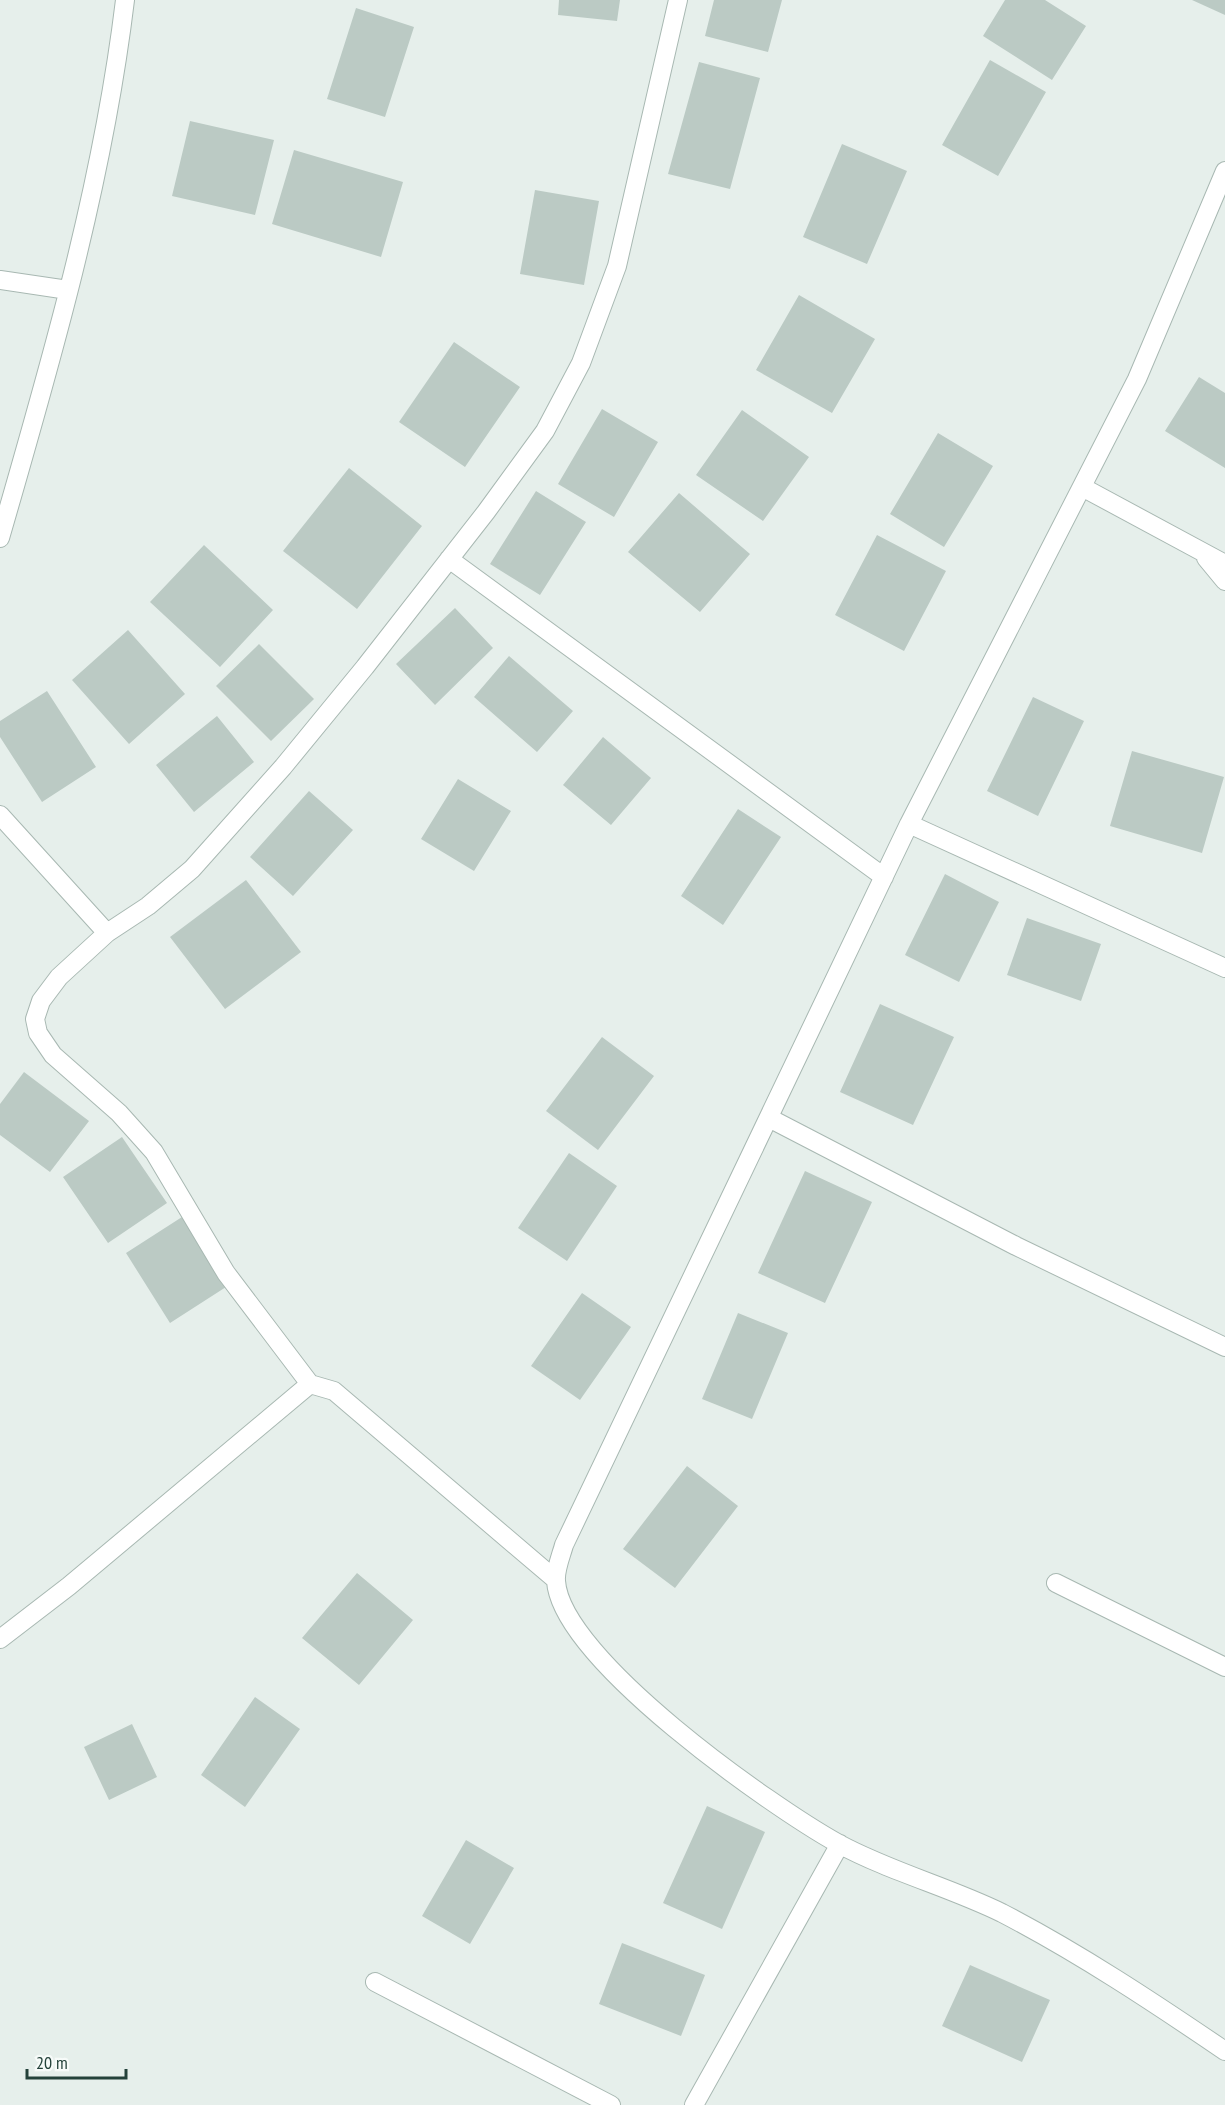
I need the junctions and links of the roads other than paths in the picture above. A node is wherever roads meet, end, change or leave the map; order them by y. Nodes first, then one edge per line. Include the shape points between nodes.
1 (125, 0) edge
2 (678, 0) edge
3 (1225, 171) edge
4 (0, 280) edge
5 (68, 290) junction
6 (1082, 487) junction
7 (0, 538) edge
8 (1199, 550) junction
9 (449, 559) junction
10 (1225, 564) edge
11 (1225, 581) edge
12 (0, 815) edge
13 (909, 824) junction
14 (884, 877) junction
15 (106, 933) junction
16 (1225, 966) edge
17 (769, 1118) junction
18 (1225, 1347) edge
19 (310, 1384) junction
20 (556, 1580) junction
21 (1056, 1583) dead end
22 (0, 1639) edge
23 (1225, 1667) edge
24 (840, 1844) junction
25 (375, 1982) dead end
26 (1225, 2051) edge
27 (611, 2105) edge
28 (694, 2105) edge

1 - 5 street via 104,137
2 - 9 street via 616,266 581,363 545,431
3 - 6 street via 1137,379
4 - 5 street
5 - 7 street
6 - 8 street
6 - 13 street
8 - 10 street
8 - 11 street
9 - 14 street
9 - 15 street via 298,749 192,869 148,906
12 - 15 street
13 - 14 street
13 - 16 street
14 - 17 street
15 - 19 street via 59,977 41,1001 36,1019 38,1033 53,1055 119,1113 154,1152 226,1273
17 - 18 street via 1016,1246
17 - 20 street via 564,1545
19 - 20 street via 334,1391
19 - 22 street
20 - 24 street via 564,1608 583,1636 615,1673 686,1740 752,1790
21 - 23 street
24 - 26 street via 1003,1914 1143,1996
24 - 28 street
25 - 27 street

